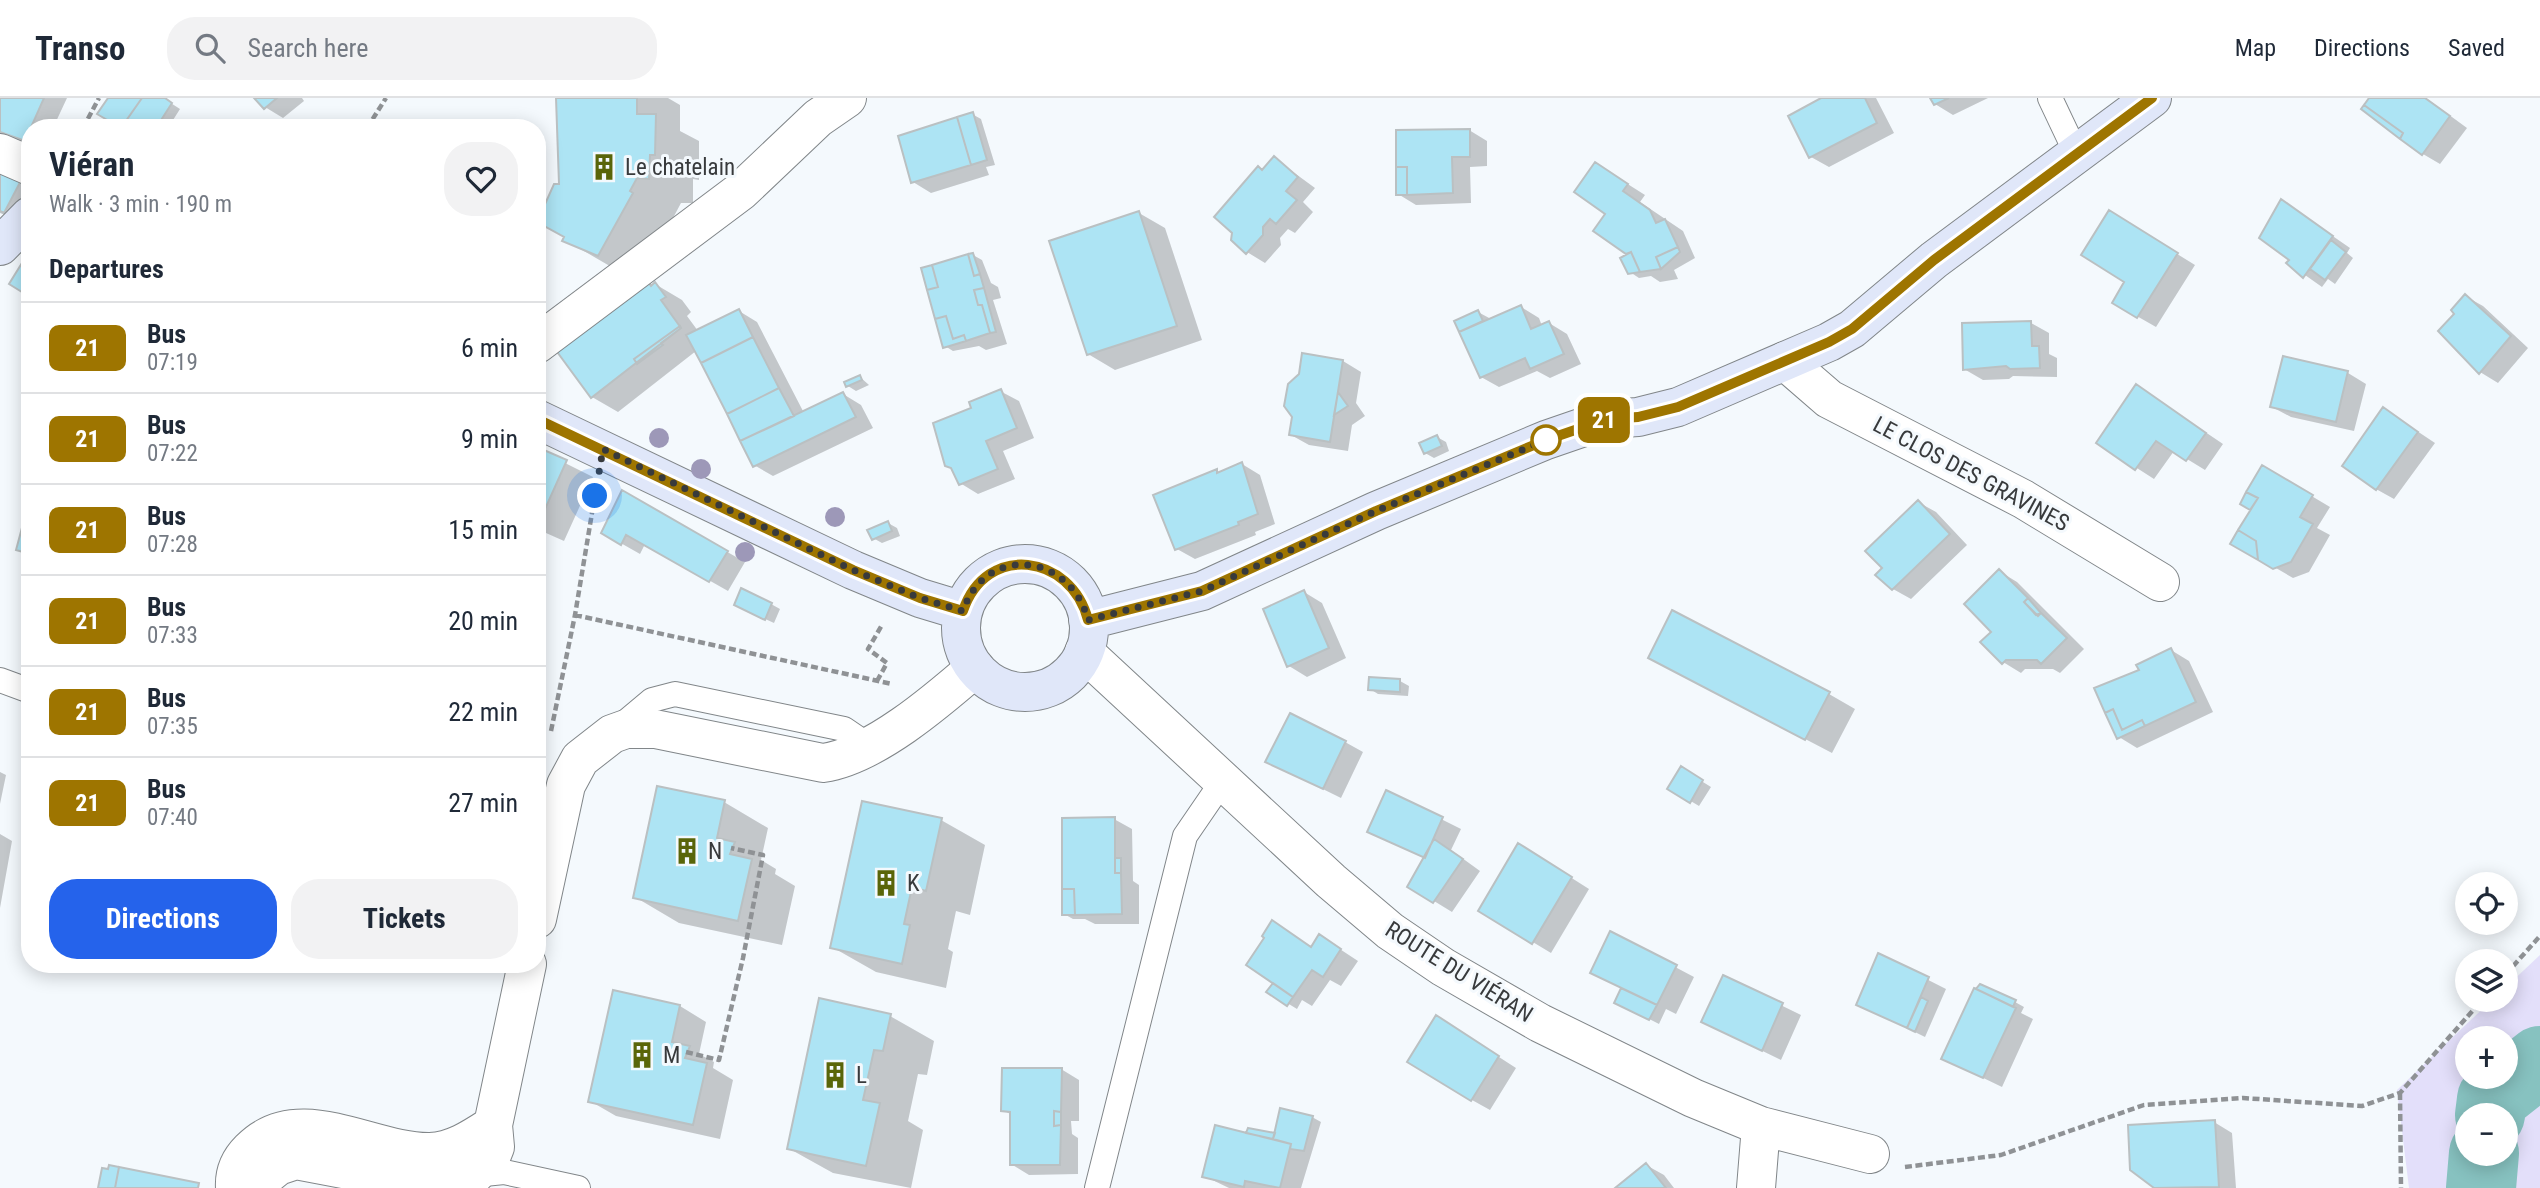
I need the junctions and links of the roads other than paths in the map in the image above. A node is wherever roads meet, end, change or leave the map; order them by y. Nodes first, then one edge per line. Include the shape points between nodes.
1 (2050, 98) edge
2 (2152, 98) edge
3 (840, 101) edge
4 (0, 153) edge
5 (2077, 155) junction
6 (21, 162) edge
7 (21, 225) edge
8 (0, 246) edge
9 (546, 337) edge
10 (1785, 361) junction
11 (546, 423) edge
12 (2160, 582) dead end
13 (963, 611) junction
14 (1086, 636) junction
15 (975, 668) junction
16 (0, 680) edge
17 (21, 688) edge
18 (1222, 782) junction
19 (546, 877) edge
20 (525, 973) edge
21 (493, 1125) junction
22 (1761, 1126) junction
23 (1870, 1154) road end
24 (474, 1175) junction
25 (235, 1188) edge
26 (251, 1188) edge
27 (578, 1188) edge
28 (1097, 1188) edge
29 (1756, 1188) edge

1 - 5 lane
2 - 5 street
3 - 9 street via 741,191
4 - 6 street
5 - 10 street via 1934,260 1852,329
7 - 8 street
10 - 12 street, LE CLOS DES GRAVINES via 1829,399 2023,499
10 - 14 street via 1668,411 1607,419 1546,440 1202,591
11 - 13 street via 853,570
13 - 14 street via 972,591 985,578 1001,569 1037,565 1077,591
13 - 15 street via 962,639
14 - 15 street via 1073,670 1040,690 1004,689
14 - 18 street, ROUTE DU VIÉRAN
15 - 19 street via 869,746 823,763 655,729 612,734 580,759 566,785
16 - 17 lane
18 - 22 street, ROUTE DU VIÉRAN via 1390,931 1443,967 1541,1023
18 - 28 lane via 1185,836
20 - 21 street
21 - 24 street via 495,1147
21 - 25 street via 454,1148 427,1152 305,1128 278,1130 243,1158
22 - 23 street, ROUTE DU VIÉRAN
22 - 29 street
24 - 26 street via 437,1187 306,1159 278,1166
24 - 27 lane via 504,1172

